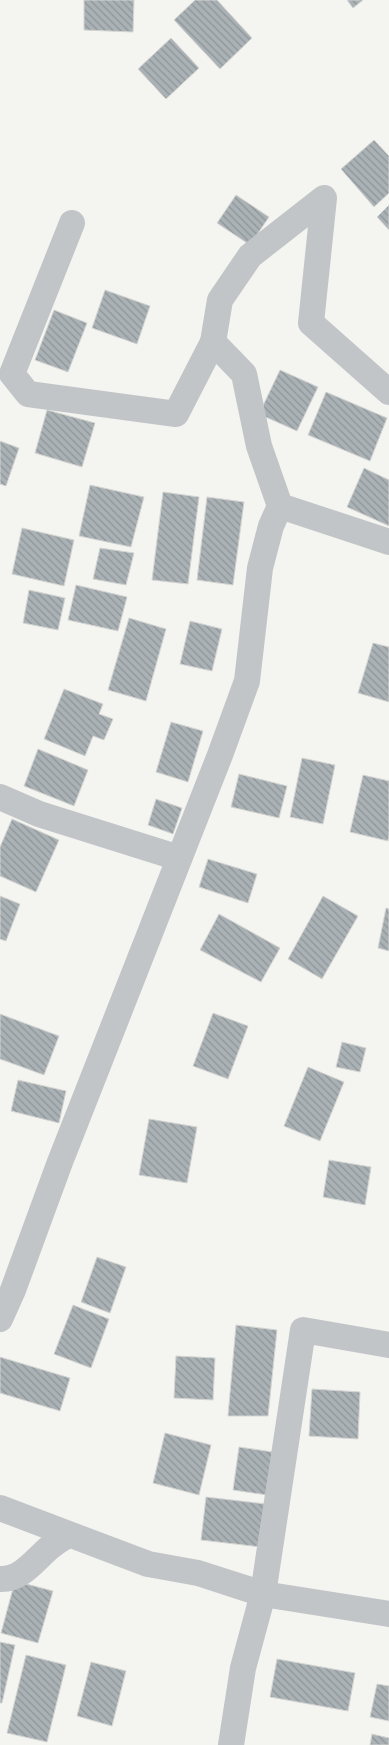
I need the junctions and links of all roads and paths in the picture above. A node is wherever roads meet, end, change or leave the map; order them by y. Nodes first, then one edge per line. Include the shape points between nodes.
1 (72, 223) dead end
2 (213, 342) junction
3 (389, 392) edge
4 (280, 506) junction
5 (389, 542) edge
6 (0, 797) edge
7 (179, 858) junction
8 (5, 1295) edge
9 (0, 1319) edge
10 (389, 1346) edge
11 (0, 1508) edge
12 (68, 1534) junction
13 (0, 1579) edge
14 (264, 1594) junction
15 (389, 1614) edge
16 (231, 1745) edge

1 - 2 street via 12,374 28,394 176,414
2 - 3 street via 220,300 250,256 324,198 311,323
2 - 4 street via 244,374 259,446
4 - 5 street
4 - 7 street via 260,568 247,681
6 - 7 street via 39,814
7 - 8 street
8 - 9 street
10 - 14 street via 303,1330
11 - 12 street
12 - 13 street via 23,1572
12 - 14 street via 148,1564 198,1573
14 - 15 street
14 - 16 street via 243,1668

